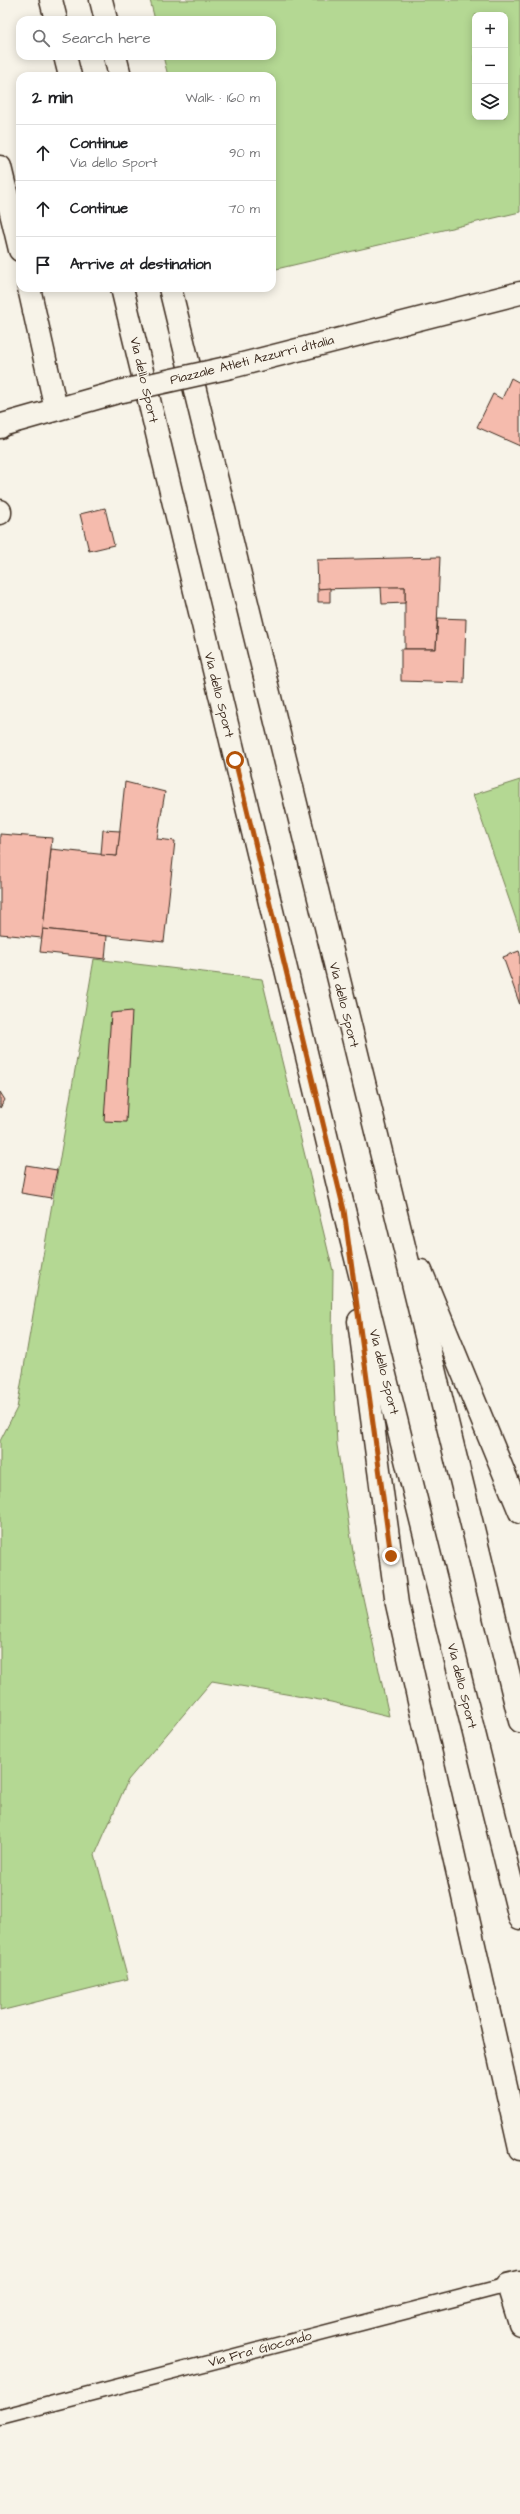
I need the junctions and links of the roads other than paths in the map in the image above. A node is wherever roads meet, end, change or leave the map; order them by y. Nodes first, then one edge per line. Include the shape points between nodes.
1 (51, 0) edge
2 (101, 0) edge
3 (55, 16) edge
4 (105, 16) edge
5 (66, 60) edge
6 (116, 60) edge
7 (69, 72) edge
8 (119, 72) edge
9 (0, 167) edge
10 (16, 233) edge
11 (30, 292) edge
12 (123, 292) edge
13 (171, 292) edge
14 (520, 293) edge
15 (56, 408) junction
16 (0, 428) edge
17 (392, 1202) junction
18 (344, 1210) junction
19 (520, 1512) edge
20 (520, 1721) edge
21 (520, 1918) edge
22 (520, 2149) edge
23 (514, 2284) edge
24 (520, 2324) edge
25 (0, 2417) edge

1 - 3 street
2 - 4 street
5 - 7 street
6 - 8 street
9 - 10 street
11 - 15 street
12 - 18 street, Via dello Sport
13 - 17 street, Via dello Sport
14 - 15 street, Piazzale Atleti Azzurri d'Italia, bridge via 231,367
15 - 16 street, Piazzale Atleti Azzurri d'Italia via 2,424
17 - 19 street
17 - 20 street, Via dello Sport
18 - 21 street, Via dello Sport
18 - 22 street via 397,1604
23 - 24 street
23 - 25 lane, Via Fra' Giocondo

